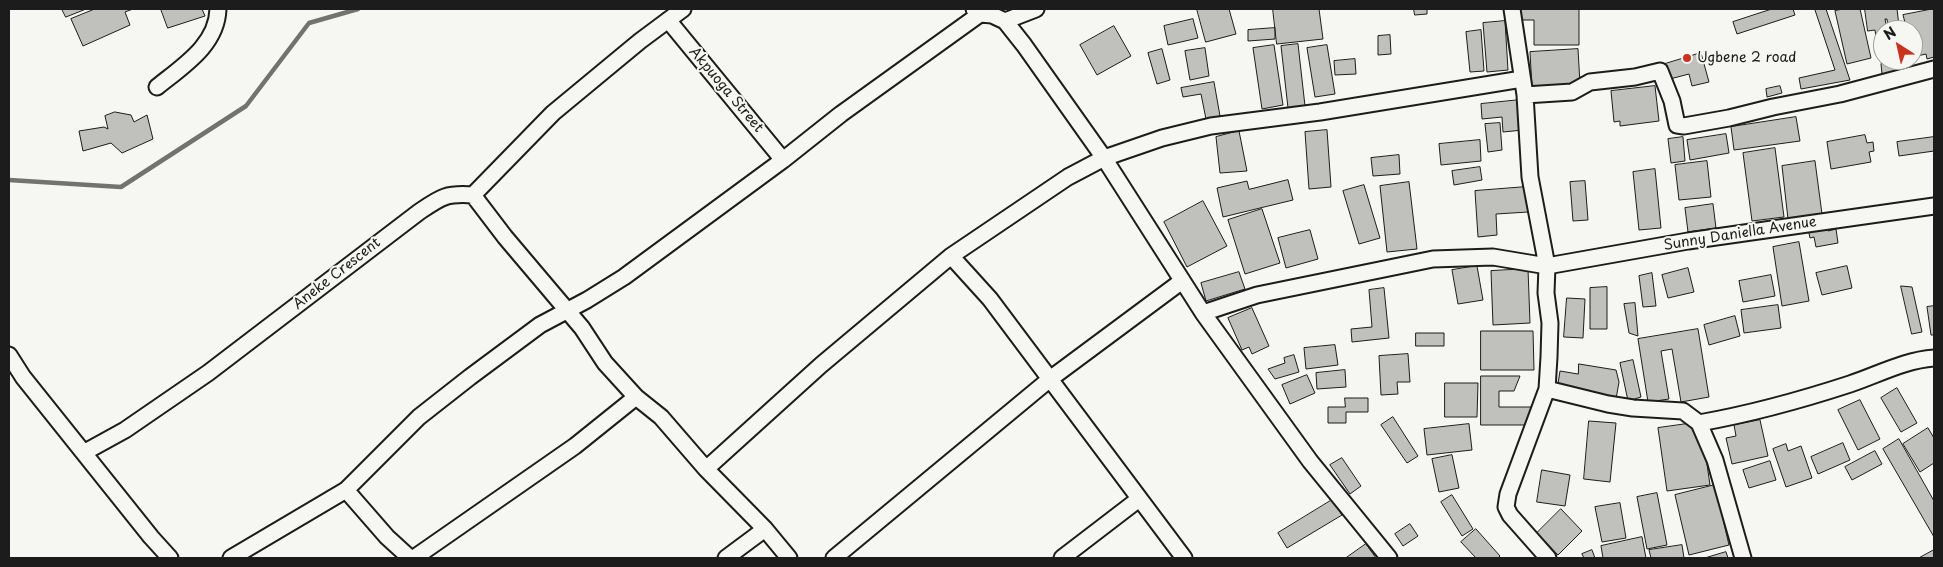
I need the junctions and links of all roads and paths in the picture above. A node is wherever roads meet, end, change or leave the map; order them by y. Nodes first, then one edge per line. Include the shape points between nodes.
1 (218, 9) edge
2 (683, 9) edge
3 (1036, 9) edge
4 (1512, 9) edge
5 (977, 11) edge
6 (668, 20) junction
7 (1005, 21) junction
8 (1934, 69) edge
9 (1522, 79) junction
10 (157, 88) dead end
11 (1525, 95) junction
12 (1104, 158) junction
13 (783, 160) junction
14 (473, 195) junction
15 (1934, 206) edge
16 (951, 256) junction
17 (1547, 266) junction
18 (1182, 281) junction
19 (566, 311) junction
20 (1203, 313) junction
21 (9, 356) edge
22 (1934, 358) edge
23 (1050, 379) junction
24 (1547, 389) junction
25 (636, 396) junction
26 (1699, 423) junction
27 (85, 452) junction
28 (706, 469) junction
29 (346, 490) junction
30 (1139, 499) junction
31 (765, 529) junction
32 (170, 558) edge
33 (231, 558) edge
34 (410, 558) edge
35 (414, 558) edge
36 (726, 558) edge
37 (789, 558) edge
38 (834, 558) edge
39 (1062, 558) edge
40 (1184, 558) edge
41 (1390, 558) edge
42 (1548, 558) edge
43 (1743, 558) edge

1 - 10 street via 217,23 199,53
2 - 6 street
3 - 7 street
4 - 9 street
5 - 7 street
5 - 13 street
6 - 13 street, Akpuoga Street
6 - 14 street via 553,113
7 - 12 street
8 - 11 street via 1840,94 1684,126 1677,125 1660,71 1622,80 1590,82 1572,92
9 - 11 street
9 - 12 street via 1211,126 1162,138
11 - 17 street via 1530,177
12 - 16 street via 1068,177
12 - 18 street
13 - 19 street via 624,277
14 - 19 street
14 - 27 street, Aneke Crescent via 443,196 215,368 125,430
15 - 17 street, Sunny Daniella Avenue via 1688,240
16 - 23 street via 990,299
16 - 28 street via 821,365
17 - 20 street, Sunny Daniella Avenue via 1493,257 1433,259 1257,295
17 - 24 street via 1550,323
18 - 20 street
18 - 23 street
19 - 25 street via 582,328 605,363
19 - 29 street via 540,324 419,417
20 - 41 street via 1310,461
21 - 27 street
22 - 26 street via 1730,418
23 - 30 street
23 - 38 street
24 - 26 street via 1625,406 1684,411
24 - 42 street via 1506,506 1514,520
25 - 28 street via 661,417
25 - 35 street via 575,446
26 - 43 street via 1715,460
27 - 32 street
28 - 31 street
29 - 33 street
29 - 34 street
30 - 39 street
30 - 40 street
31 - 36 street
31 - 37 street

